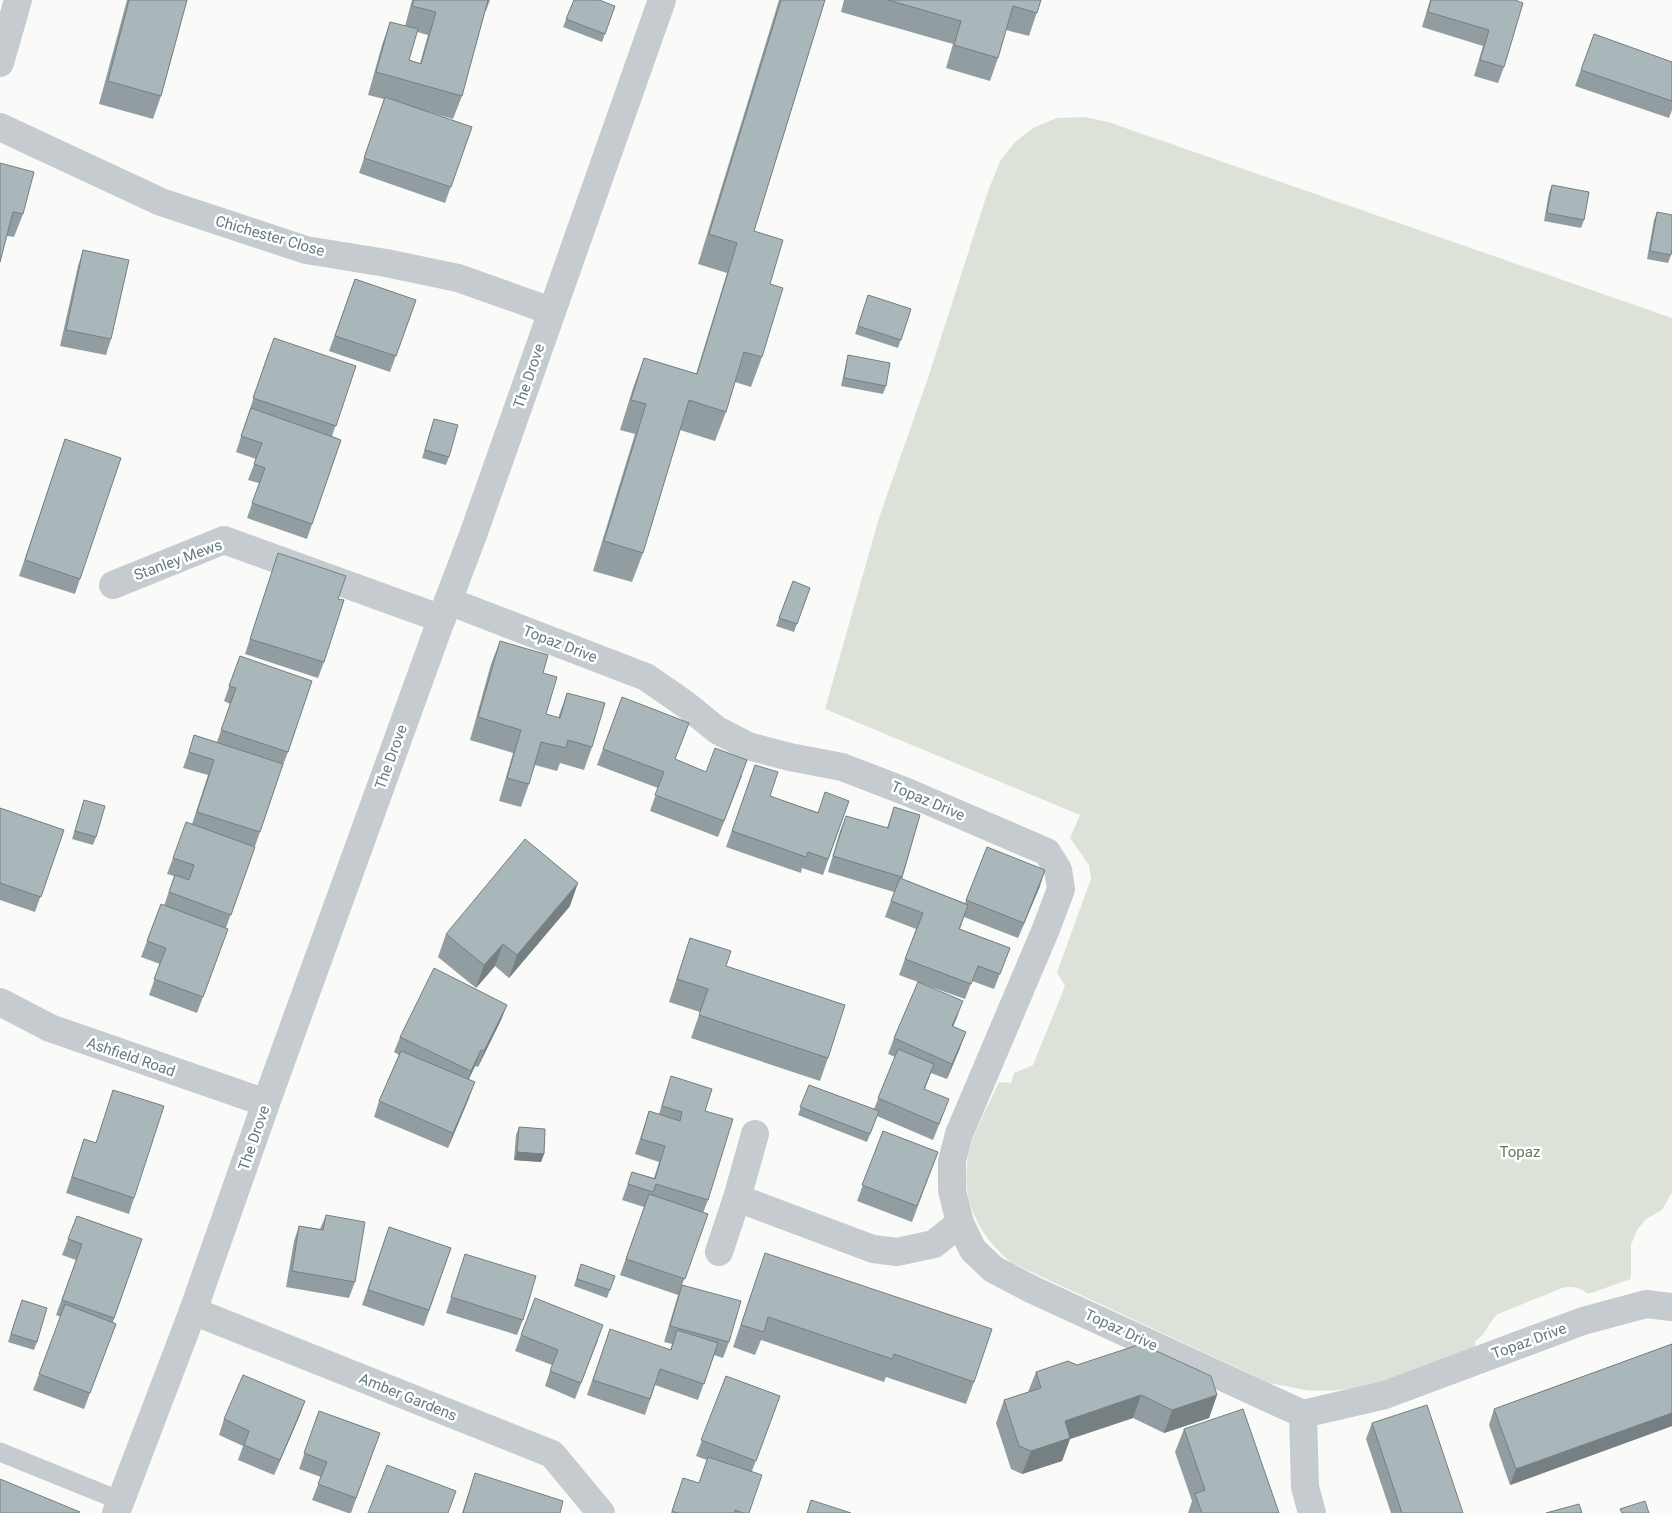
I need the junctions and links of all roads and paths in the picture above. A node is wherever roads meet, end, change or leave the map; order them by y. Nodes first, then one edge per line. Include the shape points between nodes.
1 (18, 0) edge
2 (662, 0) edge
3 (0, 63) edge
4 (0, 127) edge
5 (552, 310) junction
6 (113, 585) dead end
7 (445, 610) junction
8 (0, 1002) edge
9 (266, 1103) junction
10 (755, 1134) dead end
11 (737, 1198) junction
12 (960, 1223) junction
13 (719, 1252) dead end
14 (1672, 1307) edge
15 (193, 1311) junction
16 (1302, 1414) junction
17 (0, 1452) edge
18 (118, 1507) edge
19 (601, 1513) edge
20 (1312, 1513) edge

1 - 3 street
2 - 5 street, The Drove
4 - 5 street, Chichester Close via 170,205 306,250 458,278
5 - 7 street, The Drove
6 - 7 street, Stanley Mews via 224,540
7 - 9 street, The Drove
7 - 12 street, Topaz Drive via 646,677 717,730 748,746 842,767 1047,852 1058,870 1061,889 959,1134 952,1161 952,1190
8 - 9 street, Ashfield Road via 50,1028
9 - 15 street, The Drove
10 - 11 street
11 - 12 street via 873,1249 897,1252 934,1244
11 - 13 street
12 - 16 street, Topaz Drive via 973,1250 993,1269
14 - 16 street, Topaz Drive via 1646,1304 1583,1321 1385,1395
15 - 18 street, The Drove
15 - 19 street, Amber Gardens via 552,1454
16 - 20 street via 1305,1487
17 - 18 lane

